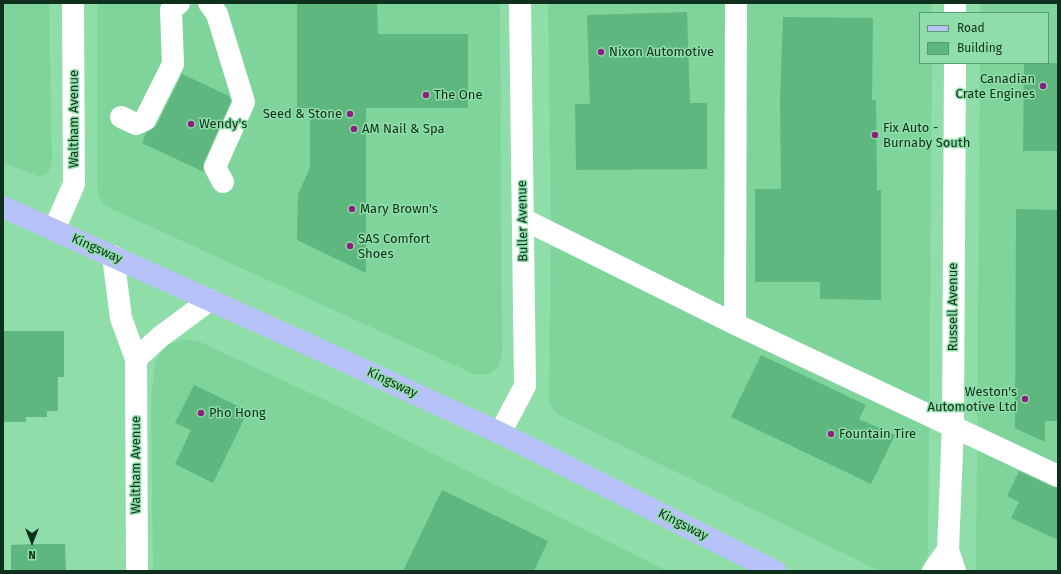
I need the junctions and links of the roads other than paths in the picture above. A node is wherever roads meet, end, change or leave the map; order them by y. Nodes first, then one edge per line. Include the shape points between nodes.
1 (73, 3) edge
2 (179, 3) edge
3 (209, 3) edge
4 (520, 3) edge
5 (736, 3) edge
6 (955, 64) edge
7 (121, 117) dead end
8 (222, 182) dead end
9 (3, 207) edge
10 (523, 219) junction
11 (54, 230) junction
12 (113, 256) junction
13 (210, 300) junction
14 (735, 324) junction
15 (136, 359) junction
16 (953, 426) junction
17 (500, 433) junction
18 (1058, 476) edge
19 (948, 550) junction
20 (137, 571) edge
21 (775, 571) edge
22 (933, 571) edge
23 (955, 571) edge

1 - 11 street, Waltham Avenue via 74,184
2 - 7 street via 171,10 173,64 145,120 136,124
3 - 8 street via 218,14 244,102 215,167
4 - 10 street, Buller Avenue
5 - 14 street
6 - 16 street, Russell Avenue
9 - 11 main road, Kingsway
10 - 14 street
10 - 17 street, Buller Avenue via 525,386
11 - 12 main road, Kingsway
12 - 13 main road, Kingsway
12 - 15 street, Waltham Avenue via 121,318
13 - 15 street via 160,337
13 - 17 main road, Kingsway
14 - 16 street
15 - 20 street, Waltham Avenue
16 - 18 street
16 - 19 street, Russell Avenue
17 - 21 main road, Kingsway
19 - 22 street
19 - 23 street, Russell Avenue

